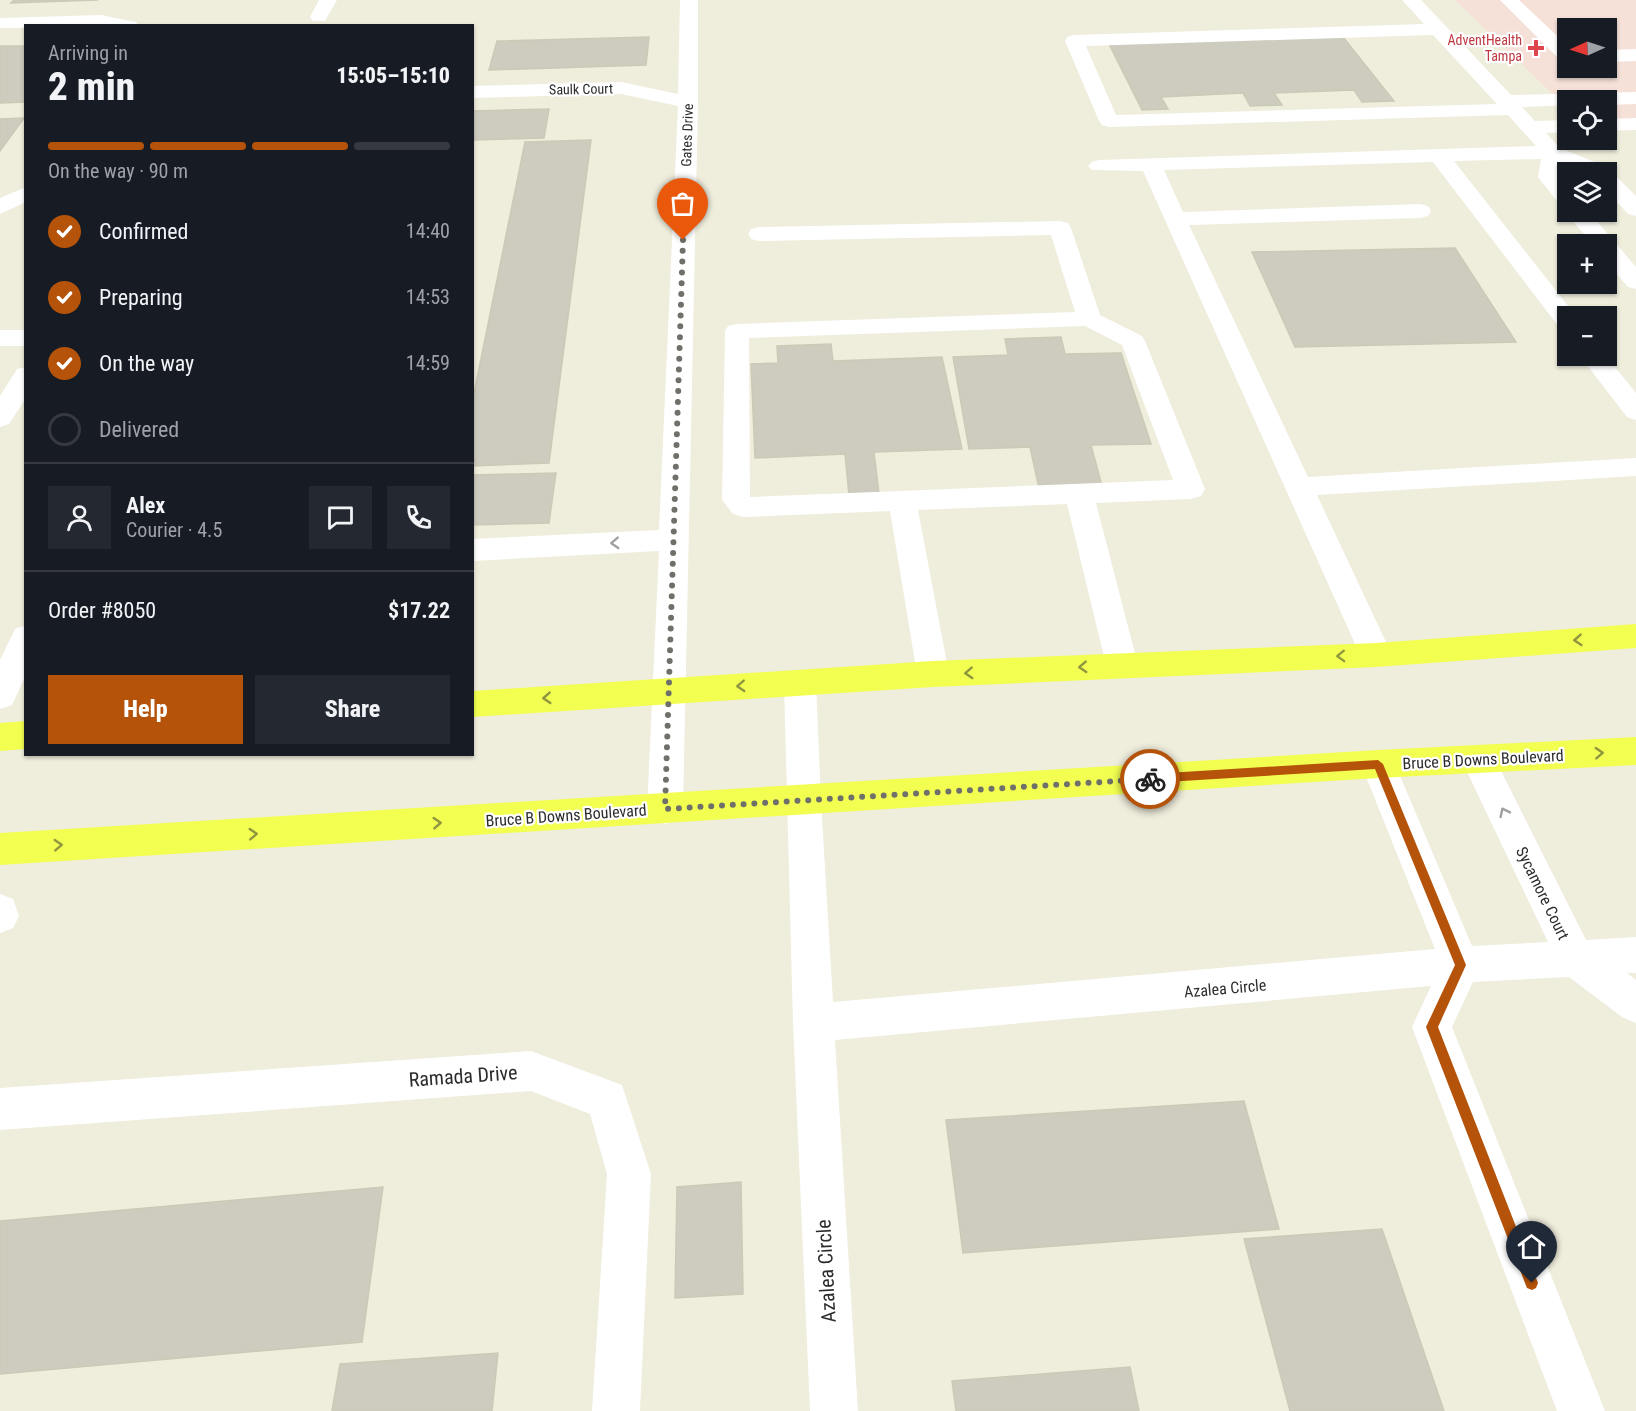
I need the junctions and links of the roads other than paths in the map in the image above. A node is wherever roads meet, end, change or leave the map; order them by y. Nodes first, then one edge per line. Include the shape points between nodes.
1 (328, 0) edge
2 (688, 0) edge
3 (1412, 0) edge
4 (1509, 0) edge
5 (319, 17) dead end
6 (0, 23) edge
7 (120, 24) edge
8 (1438, 29) junction
9 (1557, 46) edge
10 (1636, 55) edge
11 (1617, 56) edge
12 (474, 92) edge
13 (1636, 98) edge
14 (688, 102) junction
15 (1510, 105) junction
16 (1636, 124) edge
17 (1617, 125) edge
18 (1557, 126) edge
19 (1530, 127) junction
20 (1553, 152) junction
21 (1440, 157) junction
22 (1576, 162) edge
23 (1150, 165) junction
24 (1099, 166) dead end
25 (1557, 187) edge
26 (1617, 189) edge
27 (24, 194) edge
28 (0, 207) edge
29 (1636, 209) edge
30 (1420, 212) dead end
31 (1175, 219) junction
32 (1586, 222) edge
33 (759, 234) dead end
34 (1596, 234) edge
35 (1617, 259) edge
36 (1636, 282) edge
37 (1557, 308) edge
38 (1089, 319) junction
39 (0, 338) edge
40 (24, 338) edge
41 (1601, 366) edge
42 (24, 378) edge
43 (1636, 411) edge
44 (0, 418) edge
45 (1636, 467) edge
46 (1297, 487) junction
47 (1079, 493) junction
48 (902, 500) junction
49 (673, 540) junction
50 (474, 550) edge
51 (1636, 636) edge
52 (24, 642) edge
53 (1376, 655) junction
54 (1122, 665) junction
55 (933, 674) junction
56 (800, 683) junction
57 (668, 690) junction
58 (0, 696) edge
59 (474, 704) edge
60 (24, 735) edge
61 (0, 737) edge
62 (1636, 751) edge
63 (1478, 759) junction
64 (1378, 764) junction
65 (803, 801) junction
66 (665, 809) junction
67 (0, 849) edge
68 (1636, 955) edge
69 (1576, 959) junction
70 (1461, 965) junction
71 (1636, 1004) edge
72 (813, 1023) junction
73 (0, 1109) edge
74 (616, 1411) edge
75 (834, 1411) edge
76 (1581, 1411) edge

1 - 5 street
2 - 14 street, Gates Drive
3 - 8 street
4 - 9 street
6 - 7 street via 101,20
8 - 15 street
8 - 15 street via 1074,41 1109,121
10 - 11 street
12 - 14 street, Saulk Court via 621,88
13 - 15 street
14 - 49 street, Gates Drive
15 - 19 street
16 - 17 street
18 - 19 street
19 - 20 street
20 - 21 street
20 - 22 street
20 - 25 street via 1548,177
21 - 23 street via 1326,149
21 - 37 street
23 - 24 street
23 - 31 street
26 - 29 street
27 - 28 street
30 - 31 street
31 - 46 street
32 - 34 street
33 - 38 street via 1060,228
35 - 36 street
38 - 47 street via 1133,341 1191,489
38 - 48 street via 737,331 736,500 743,507
39 - 40 street
41 - 43 street
42 - 44 street
45 - 46 street
46 - 53 street
47 - 48 street
47 - 54 street
48 - 55 street
49 -> 50 street
49 - 57 street, Gates Drive
51 -> 53 main road
52 - 58 street
53 -> 54 main road
54 -> 55 main road
55 - 56 main road
56 -> 57 main road
56 - 65 street, Azalea Circle
57 -> 59 main road
57 - 66 street, Gates Drive
60 - 61 main road
63 -> 62 main road, Bruce B Downs Boulevard
63 - 64 main road, Bruce B Downs Boulevard
69 -> 63 street, Sycamore Court
64 - 65 main road, Bruce B Downs Boulevard
64 - 70 street
65 - 66 main road, Bruce B Downs Boulevard
65 - 72 street, Azalea Circle
67 -> 66 main road, Bruce B Downs Boulevard
68 - 69 street, Azalea Circle
69 - 70 street, Azalea Circle
69 - 71 street, Sycamore Court
70 - 72 street, Azalea Circle
70 - 76 street via 1432,1027
72 - 75 street, Azalea Circle
73 - 74 street, Ramada Drive via 531,1071 607,1100 629,1174

